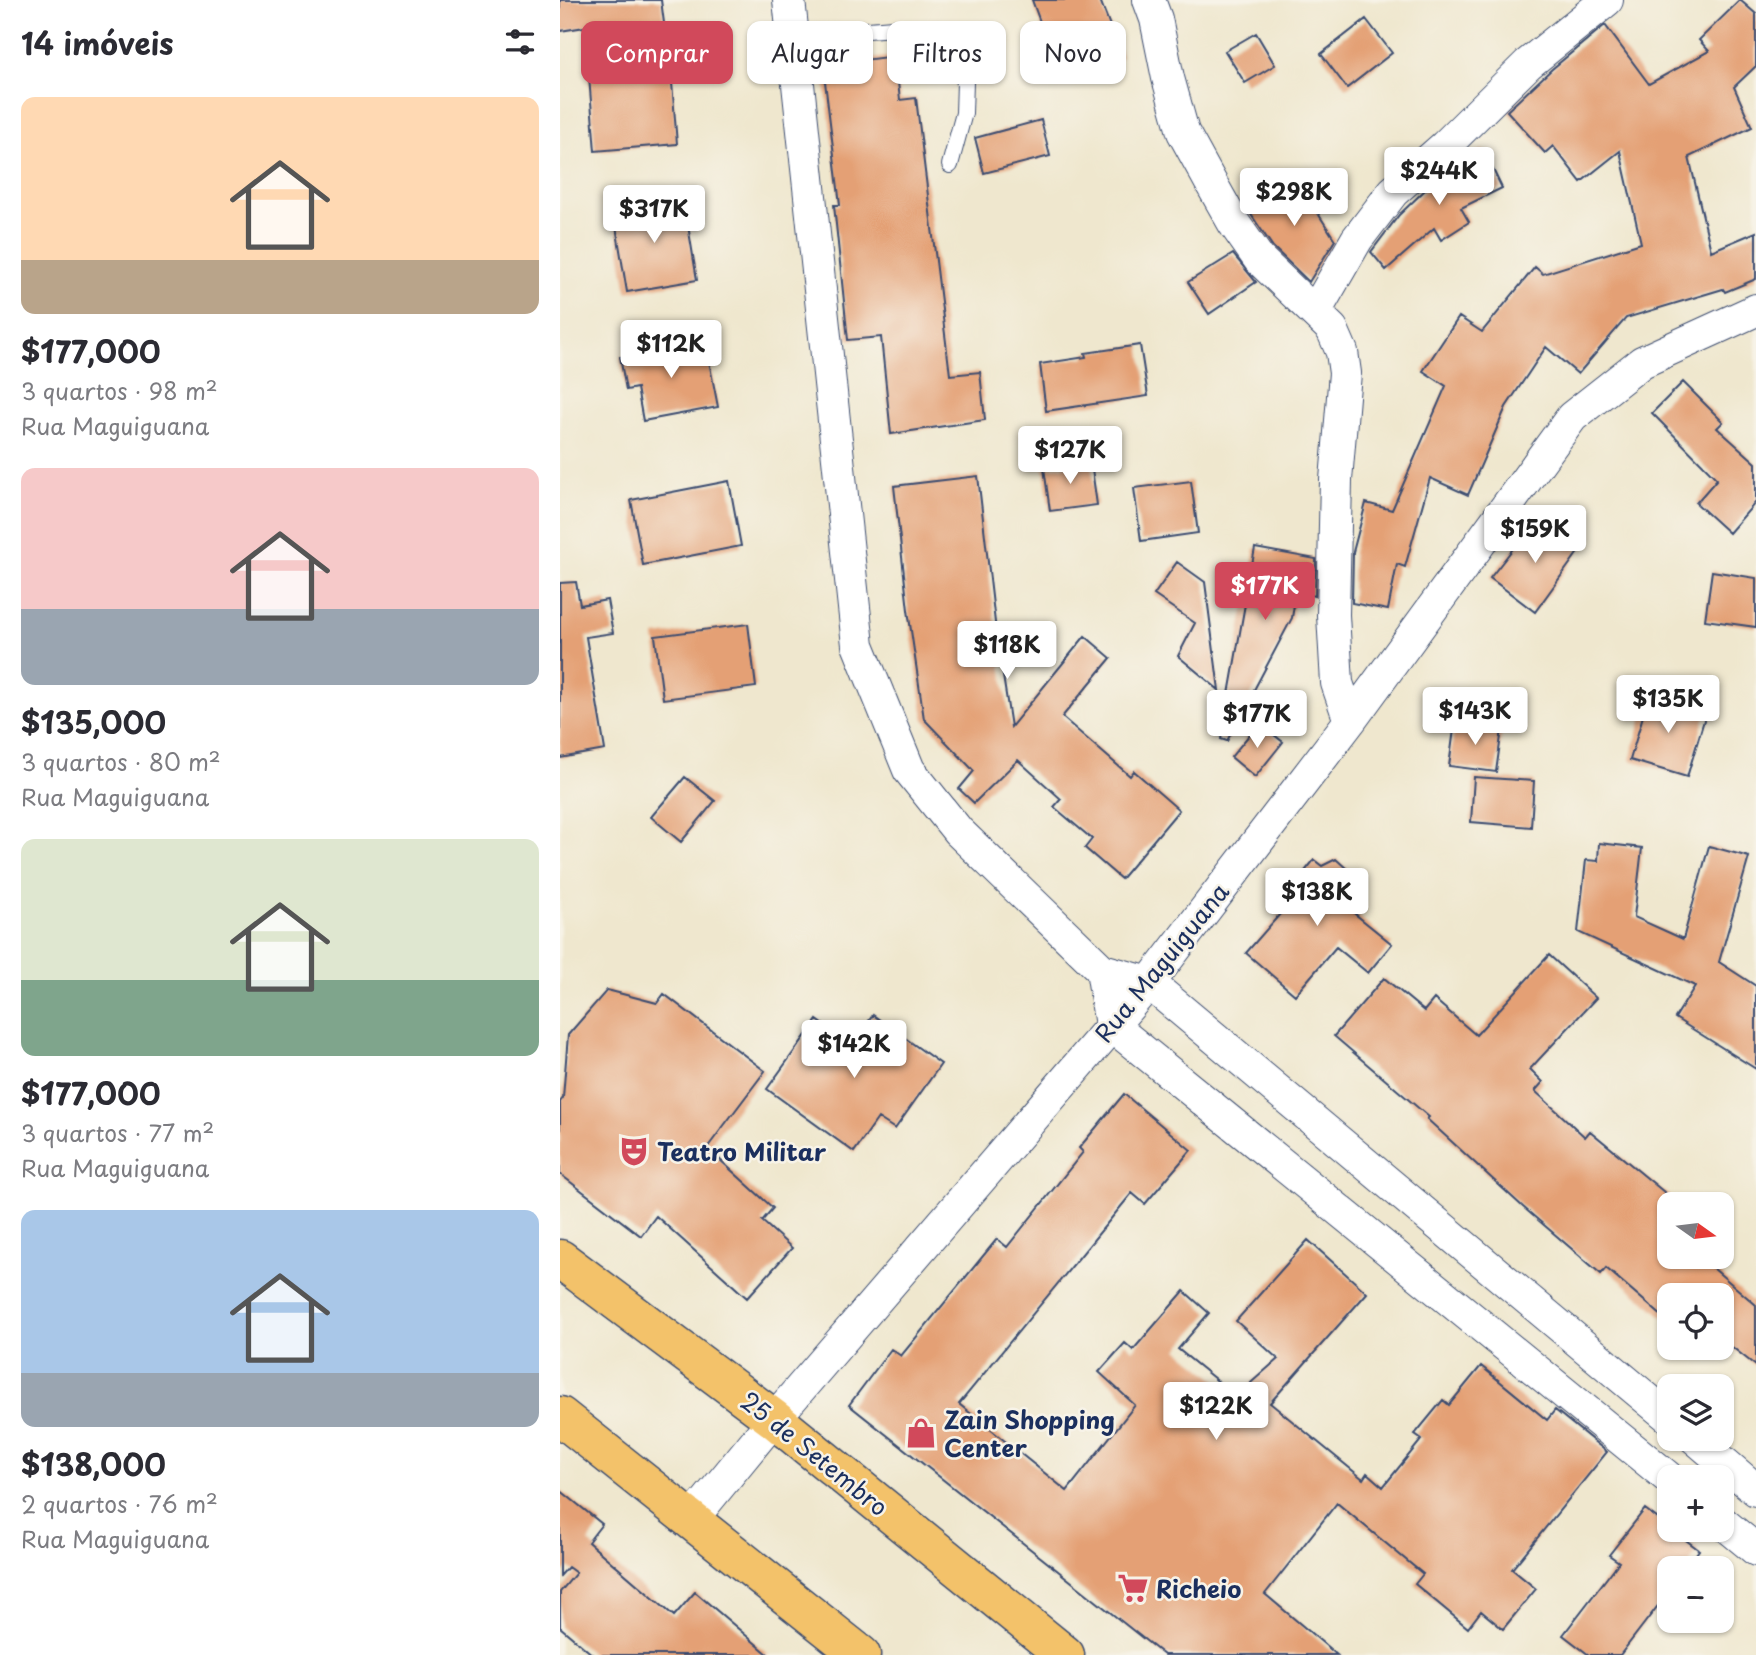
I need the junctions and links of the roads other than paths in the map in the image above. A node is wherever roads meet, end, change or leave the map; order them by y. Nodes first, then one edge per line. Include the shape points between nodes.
1 (789, 0) edge
2 (1149, 0) edge
3 (1607, 0) edge
4 (792, 21) edge
5 (873, 30) edge
6 (799, 84) edge
7 (950, 164) dead end
8 (1756, 310) edge
9 (1315, 312) junction
10 (1350, 721) junction
11 (1102, 970) junction
12 (1149, 983) junction
13 (1111, 1025) junction
14 (560, 1259) edge
15 (1657, 1407) edge
16 (560, 1416) edge
17 (775, 1419) junction
18 (1710, 1451) edge
19 (1657, 1468) edge
20 (1756, 1490) edge
21 (692, 1519) junction
22 (1734, 1532) edge
23 (1756, 1550) edge
24 (861, 1655) edge
25 (1065, 1655) edge

1 - 4 street
2 - 9 street via 1183,132 1259,259
3 - 9 street via 1528,64 1393,192 1357,239
5 - 7 lane via 894,28 950,49 965,82 964,113
6 - 11 street via 859,645 909,770 958,831
8 - 10 street, Rua Maguiguana via 1642,362 1572,417
9 - 10 street via 1332,330 1345,373 1336,480 1333,615 1337,683
10 - 12 street, Rua Maguiguana
11 - 12 street
11 - 13 street
12 - 13 street, Rua Maguiguana
12 - 15 street
13 - 17 street, Rua Maguiguana
13 - 19 street
14 - 17 main road, 25 de Setembro
16 - 21 main road
17 - 21 street, Rua Maguiguana
17 - 25 main road, 25 de Setembro
18 - 20 street
21 - 24 main road
22 - 23 street

